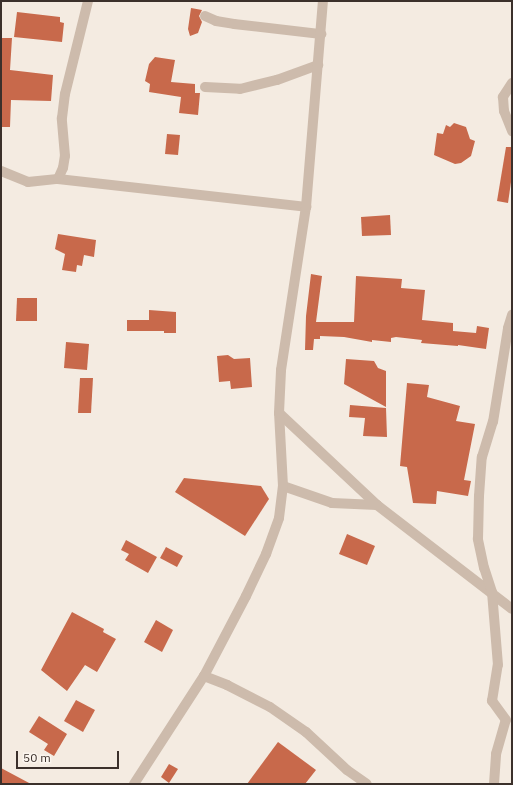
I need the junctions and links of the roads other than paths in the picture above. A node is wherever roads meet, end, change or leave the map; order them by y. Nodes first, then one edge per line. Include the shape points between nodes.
1 (88, 1) edge
2 (323, 1) edge
3 (205, 16) dead end
4 (321, 34) junction
5 (318, 65) junction
6 (512, 83) edge
7 (205, 87) dead end
8 (512, 131) edge
9 (1, 171) edge
10 (58, 179) junction
11 (306, 207) junction
12 (512, 315) edge
13 (279, 413) junction
14 (283, 486) junction
15 (377, 505) junction
16 (492, 592) junction
17 (512, 609) edge
18 (204, 676) junction
19 (362, 782) edge
20 (134, 784) edge
21 (494, 784) edge

1 - 10 street via 65,94 62,118 65,156
2 - 4 street
3 - 4 street via 234,24
4 - 5 street
5 - 7 street via 277,80 240,89
5 - 11 street
6 - 8 street via 503,97 504,110
9 - 10 street via 28,182
10 - 11 street
11 - 13 street via 281,370
12 - 16 street via 493,422 482,457 479,496 478,539
13 - 14 street
13 - 15 street
14 - 15 street via 332,503
14 - 18 street via 279,518 266,554
15 - 16 street
16 - 17 street
16 - 21 street via 498,665 492,701 506,720 496,754
18 - 19 street via 270,707 306,732
18 - 20 street

